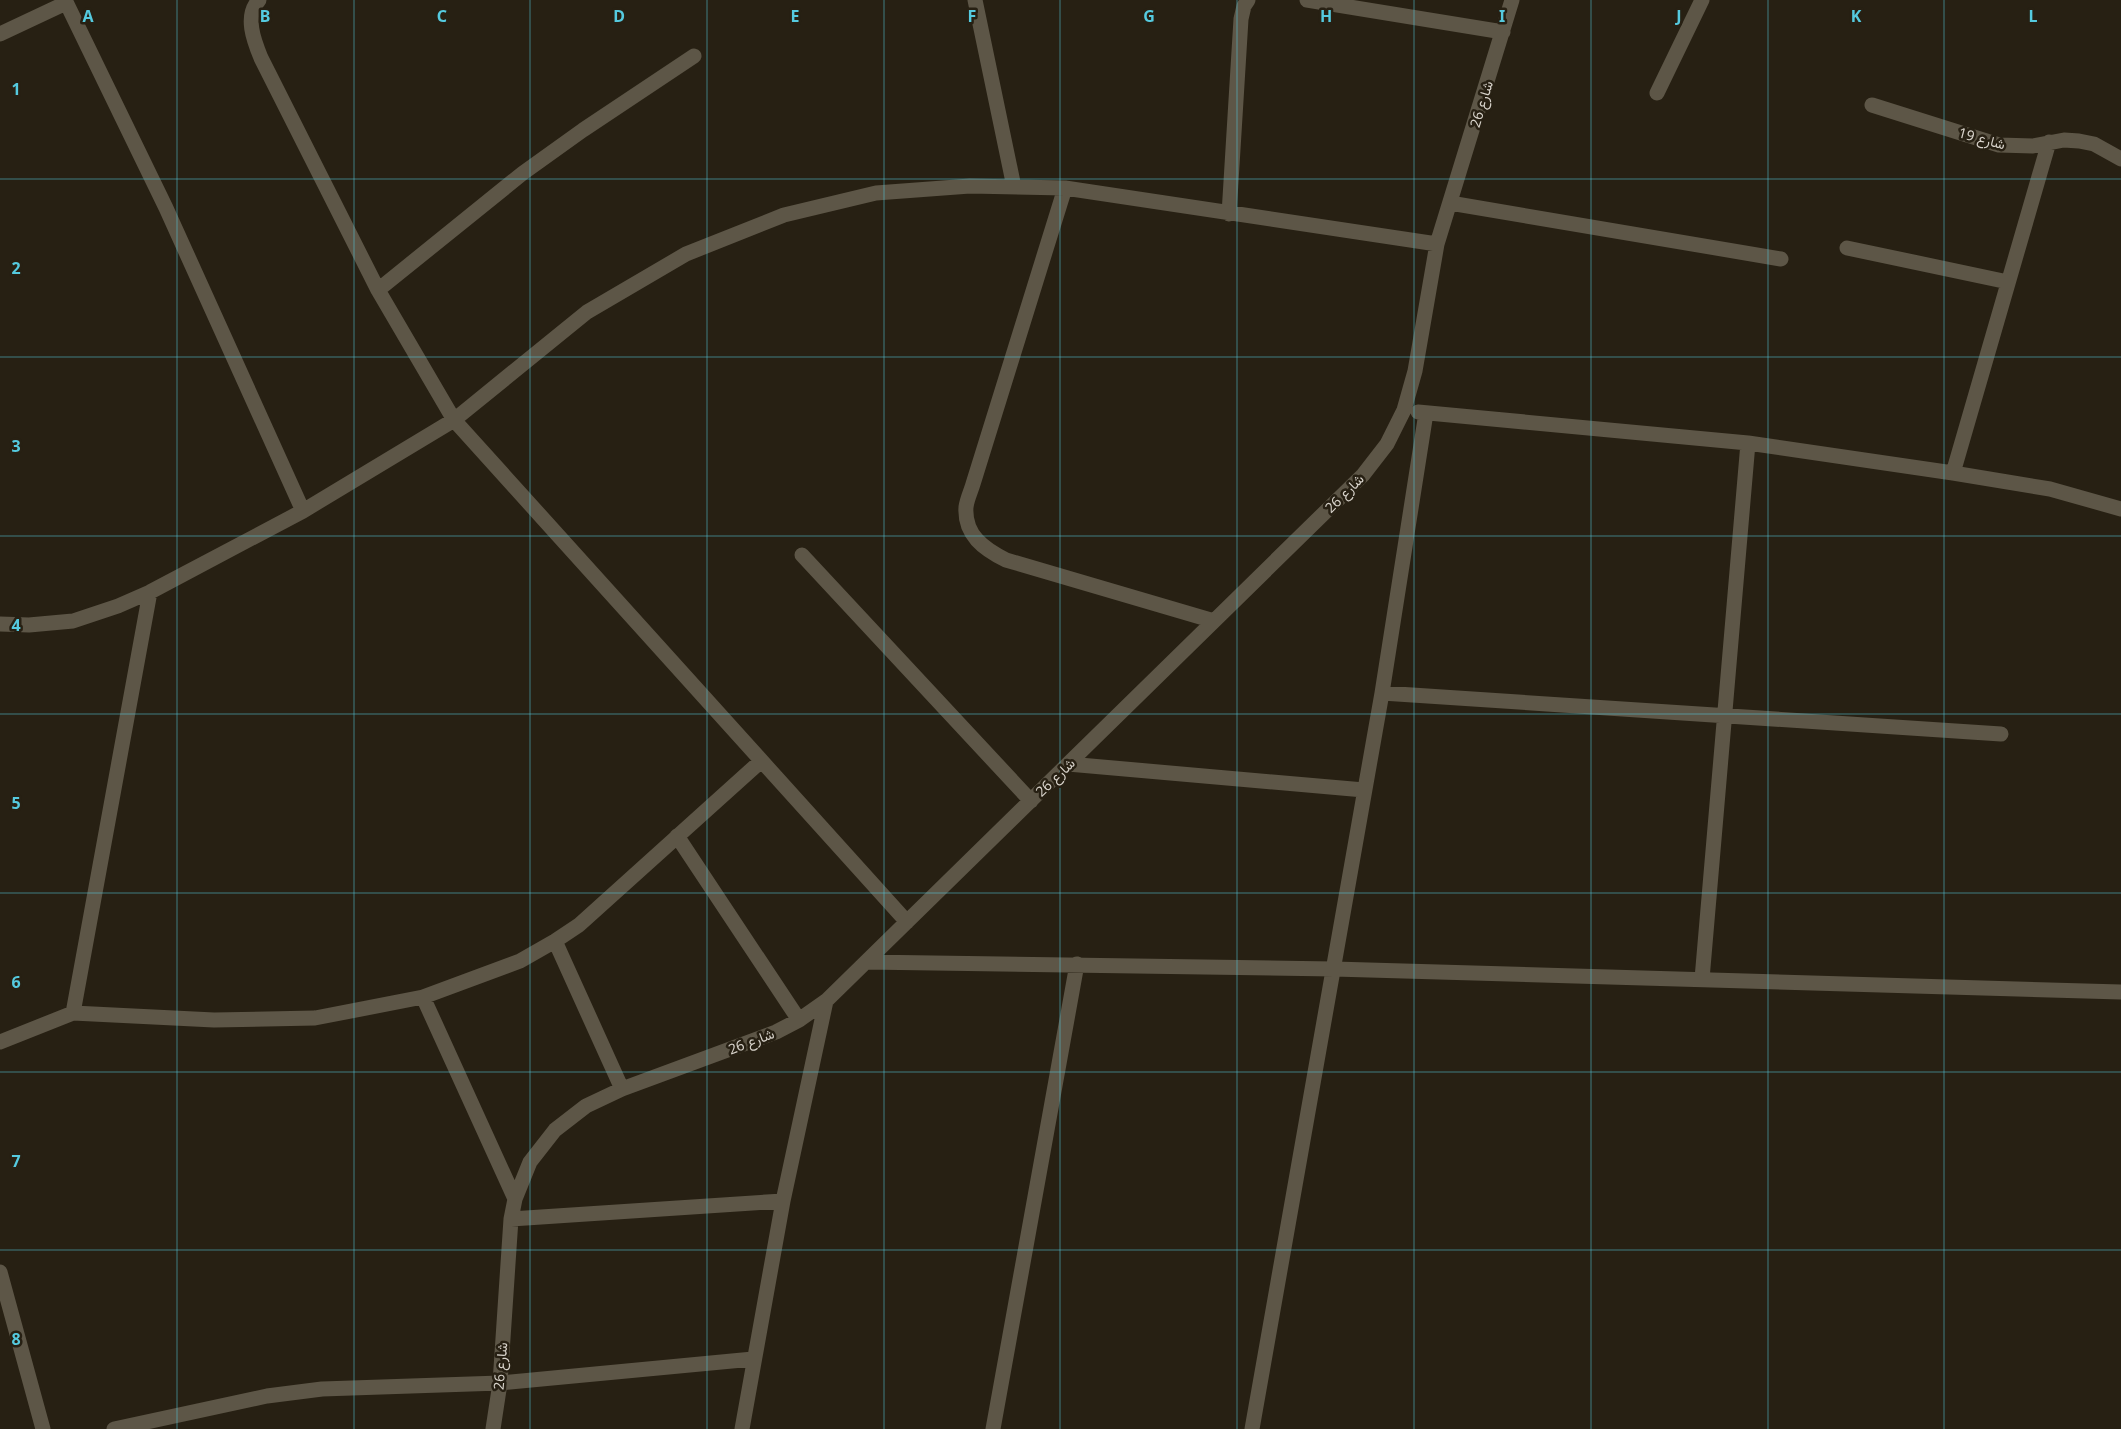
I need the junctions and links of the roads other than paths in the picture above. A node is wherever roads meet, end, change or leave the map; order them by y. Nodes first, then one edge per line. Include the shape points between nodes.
1 (259, 0) edge
2 (974, 0) edge
3 (1248, 0) edge
4 (1307, 0) edge
5 (1512, 0) edge
6 (1702, 0) edge
7 (66, 1) edge
8 (1503, 32) junction
9 (0, 34) edge
10 (694, 56) dead end
11 (1657, 93) dead end
12 (1872, 105) dead end
13 (2049, 142) junction
14 (2121, 159) edge
15 (1014, 186) junction
16 (1065, 188) junction
17 (1450, 203) junction
18 (1229, 214) junction
19 (1437, 244) junction
20 (1847, 248) dead end
21 (1781, 259) dead end
22 (2008, 282) junction
23 (378, 290) junction
24 (1404, 410) junction
25 (1426, 413) junction
26 (454, 420) junction
27 (1748, 443) junction
28 (1952, 473) junction
29 (2121, 509) edge
30 (303, 511) junction
31 (802, 555) dead end
32 (150, 592) junction
33 (1214, 621) junction
34 (0, 624) edge
35 (1382, 692) junction
36 (1724, 716) junction
37 (2001, 734) dead end
38 (761, 761) junction
39 (1068, 764) junction
40 (1364, 790) junction
41 (1031, 801) junction
42 (677, 836) junction
43 (907, 922) junction
44 (555, 941) junction
45 (866, 962) junction
46 (1077, 964) junction
47 (1334, 969) junction
48 (1702, 979) junction
49 (2121, 992) edge
50 (423, 998) junction
51 (826, 1001) junction
52 (74, 1013) junction
53 (799, 1020) junction
54 (0, 1042) edge
55 (622, 1090) junction
56 (515, 1198) junction
57 (783, 1201) junction
58 (511, 1219) junction
59 (0, 1272) edge
60 (753, 1358) junction
61 (500, 1383) junction
62 (43, 1429) edge
63 (114, 1429) edge
64 (493, 1429) edge
65 (742, 1429) edge
66 (993, 1429) edge
67 (1252, 1429) edge

1 - 23 street via 251,20 260,58
2 - 15 street
3 - 18 street via 1242,19
4 - 8 street
5 - 8 street, شارع 26
6 - 11 street
7 - 9 street
7 - 30 street via 166,208
8 - 17 street, شارع 26
10 - 23 street via 523,173
12 - 13 street, شارع 19 via 1998,145 2033,146
13 - 14 street, شارع 19 via 2079,140 2094,144
13 - 22 street
15 - 16 street
15 - 26 street via 970,186 876,194 784,215 686,254 587,312
16 - 18 street
16 - 33 street via 970,492 966,507 968,522 974,538 987,551 1006,560
17 - 19 street, شارع 26
17 - 21 street
18 - 19 street
19 - 24 street, شارع 26
20 - 22 street
22 - 28 street
23 - 26 street
24 - 25 street
24 - 33 street, شارع 26 via 1387,444 1363,475
25 - 27 street
25 - 35 street
26 - 30 street
26 - 38 street
27 - 28 street
27 - 36 street
28 - 29 street via 2050,489
30 - 32 street
31 - 41 street
32 - 34 street via 73,621
32 - 52 street
33 - 39 street, شارع 26
35 - 36 street
35 - 40 street
36 - 37 street
36 - 48 street
38 - 42 street
38 - 43 street
39 - 40 street
39 - 41 street, شارع 26
40 - 47 street
41 - 43 street, شارع 26
42 - 44 street via 578,925
42 - 53 street
43 - 45 street, شارع 26
44 - 50 street via 520,961
44 - 55 street
45 - 46 street
45 - 51 street, شارع 26
46 - 47 street
46 - 66 street
47 - 48 street
47 - 67 street
48 - 49 street
50 - 52 street via 315,1018 214,1020
50 - 56 street
51 - 53 street, شارع 26
51 - 57 street
52 - 54 street
53 - 55 street, شارع 26 via 776,1032
55 - 56 street, شارع 26 via 586,1106 555,1130 530,1162
56 - 58 street, شارع 26
57 - 58 street
57 - 60 street
58 - 61 street, شارع 26
59 - 62 street
60 - 61 street
60 - 65 street
61 - 63 street via 322,1389 267,1396
61 - 64 street, شارع 26

